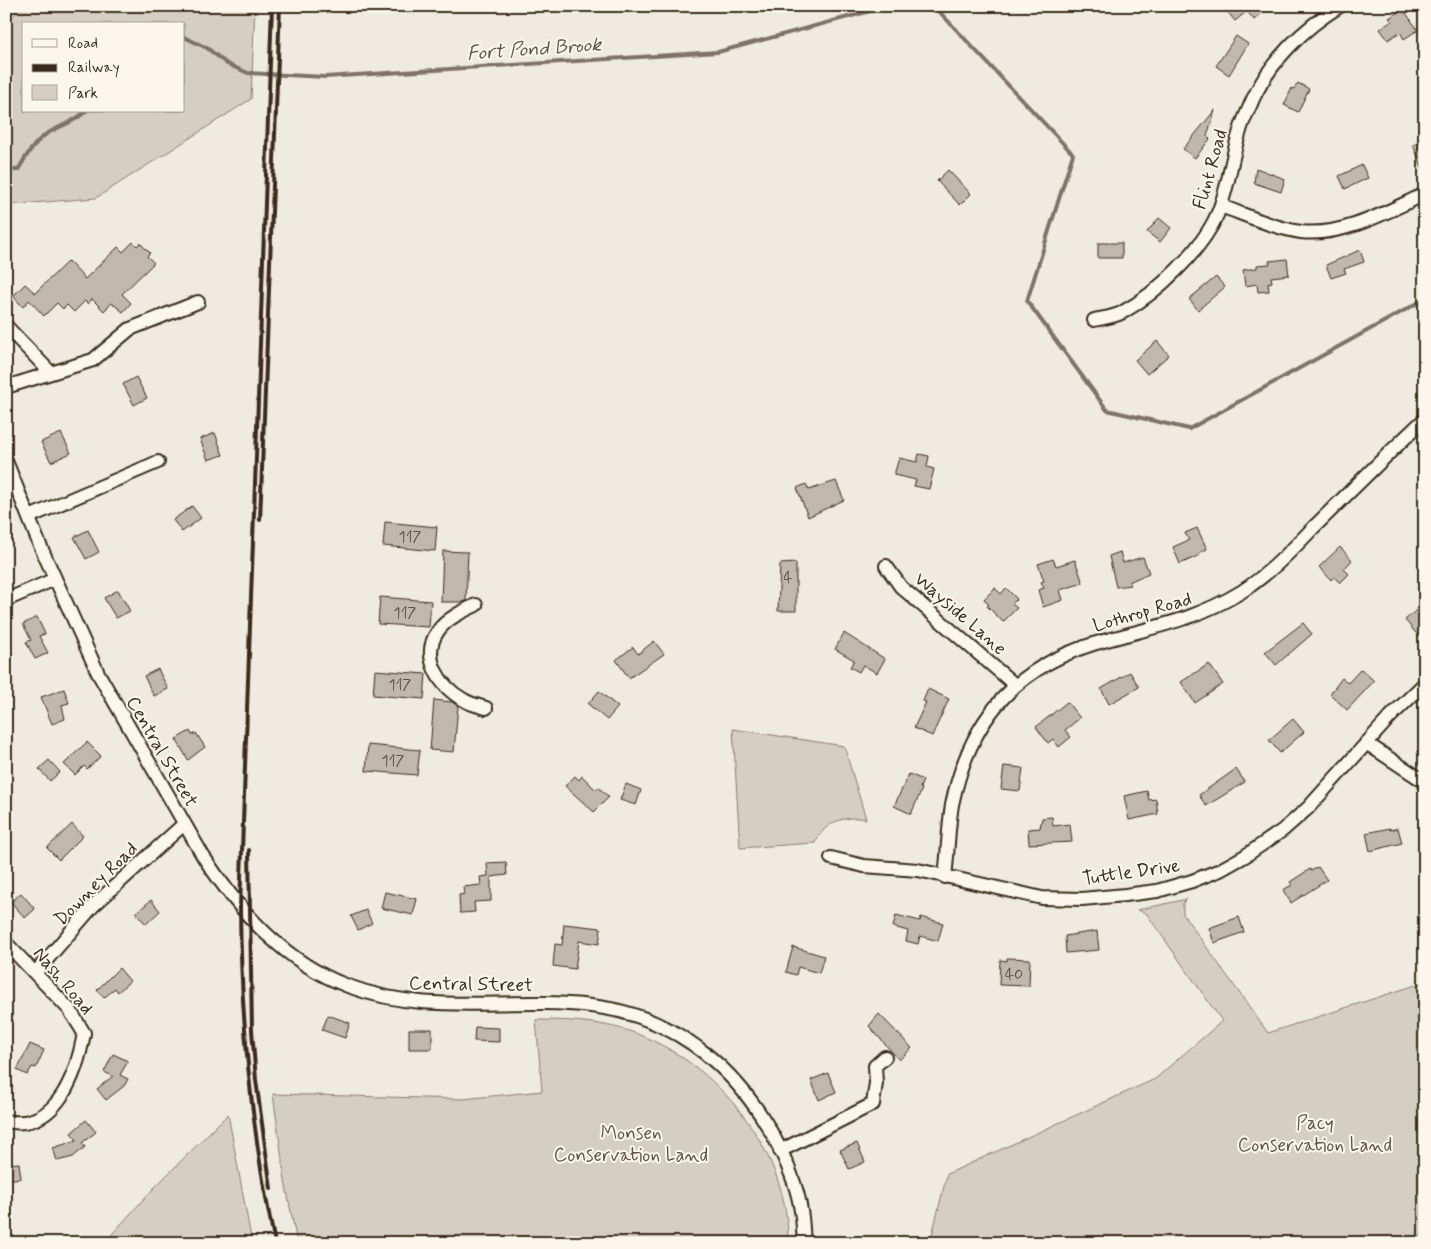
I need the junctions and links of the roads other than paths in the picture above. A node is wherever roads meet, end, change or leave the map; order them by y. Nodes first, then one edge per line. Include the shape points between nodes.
1 (1340, 6) edge
2 (1425, 194) edge
3 (1221, 206) junction
4 (198, 302) dead end
5 (1094, 320) dead end
6 (6, 326) edge
7 (51, 373) junction
8 (6, 387) edge
9 (1425, 419) edge
10 (6, 461) edge
11 (158, 462) dead end
12 (29, 516) junction
13 (886, 566) dead end
14 (56, 579) junction
15 (6, 600) edge
16 (476, 605) dead end
17 (1425, 683) edge
18 (1015, 685) junction
19 (486, 708) dead end
20 (1366, 743) junction
21 (1425, 782) edge
22 (184, 824) junction
23 (831, 858) dead end
24 (945, 877) junction
25 (6, 943) edge
26 (36, 972) junction
27 (885, 1056) dead end
28 (6, 1121) edge
29 (780, 1151) junction
30 (804, 1243) edge

1 - 3 street, Flint Road via 1290,45 1254,97 1240,130
2 - 3 street via 1363,221 1327,232 1301,232
3 - 5 street, Flint Road via 1199,245 1169,276 1121,313
4 - 7 street via 130,329 93,360
6 - 7 street
7 - 8 street
9 - 18 street, Lothrop Road via 1272,568 1244,591 1210,611 1074,649 1044,664
10 - 12 street, Central Street
11 - 12 street
12 - 14 street, Central Street
13 - 18 street, Wayside Lane via 901,587
14 - 15 street
14 - 22 street, Central Street via 98,673
16 - 19 street via 438,629 429,655 433,668 447,687 464,700
17 - 20 street, Tuttle Drive
18 - 24 street, Lothrop Road via 972,744 962,769 952,808
20 - 21 street
20 - 24 street, Tuttle Drive via 1308,808 1283,830 1245,856 1192,881 1157,891 1082,899 1042,898
22 - 26 street, Downey Road via 93,906
22 - 29 street, Central Street via 222,885 249,918 292,955 319,973 394,1000 450,1006 552,1003 593,1006 647,1020 694,1045 733,1078 766,1121
23 - 24 street, Tuttle Drive
25 - 26 street, Nash Road
26 - 28 street, Nash Road via 69,1009 84,1033 80,1055 66,1090 54,1107 35,1120
27 - 29 street via 875,1066 873,1104
29 - 30 street, Central Street via 794,1180 802,1210

